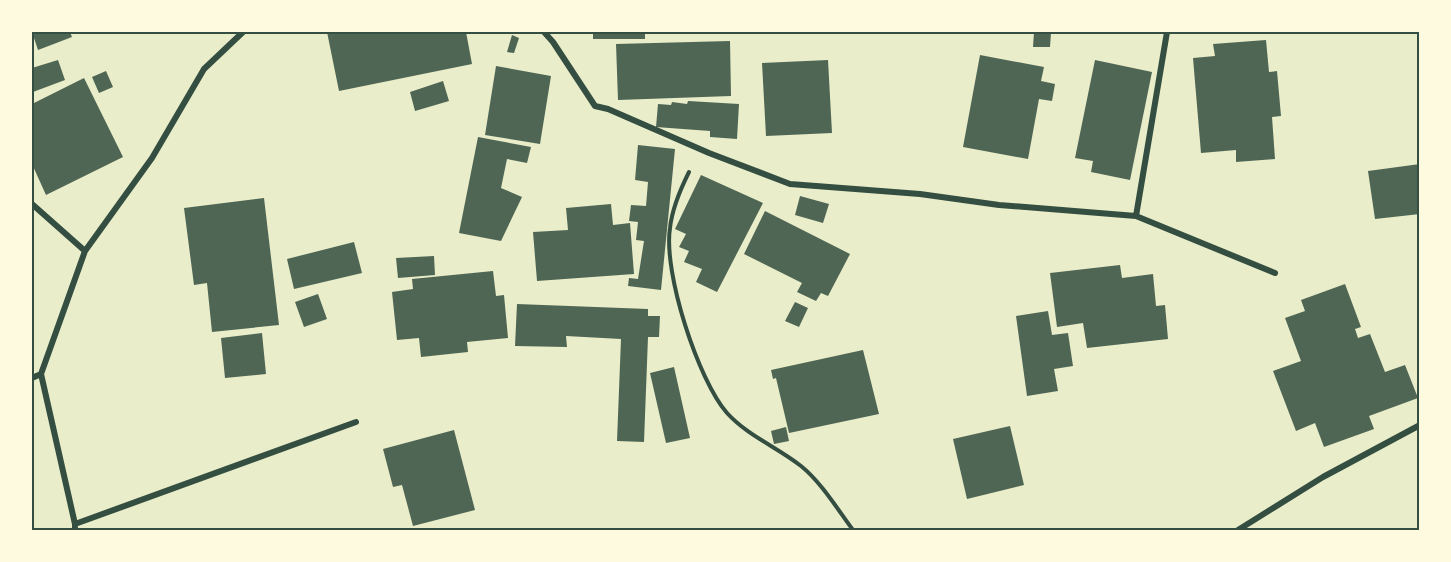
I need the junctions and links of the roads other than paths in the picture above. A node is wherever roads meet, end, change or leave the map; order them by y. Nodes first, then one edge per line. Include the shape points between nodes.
1 (243, 32) edge
2 (544, 32) edge
3 (1167, 32) edge
4 (32, 204) edge
5 (1136, 216) junction
6 (85, 251) junction
7 (1275, 273) dead end
8 (41, 374) junction
9 (32, 378) edge
10 (356, 422) dead end
11 (1419, 425) edge
12 (75, 527) edge
13 (1238, 531) edge

1 - 6 street via 204,69 152,158
2 - 5 street via 595,106 790,184
3 - 5 street
4 - 6 street
5 - 7 street
6 - 8 street
8 - 9 street
8 - 12 street
10 - 12 street
11 - 13 street via 1323,477

